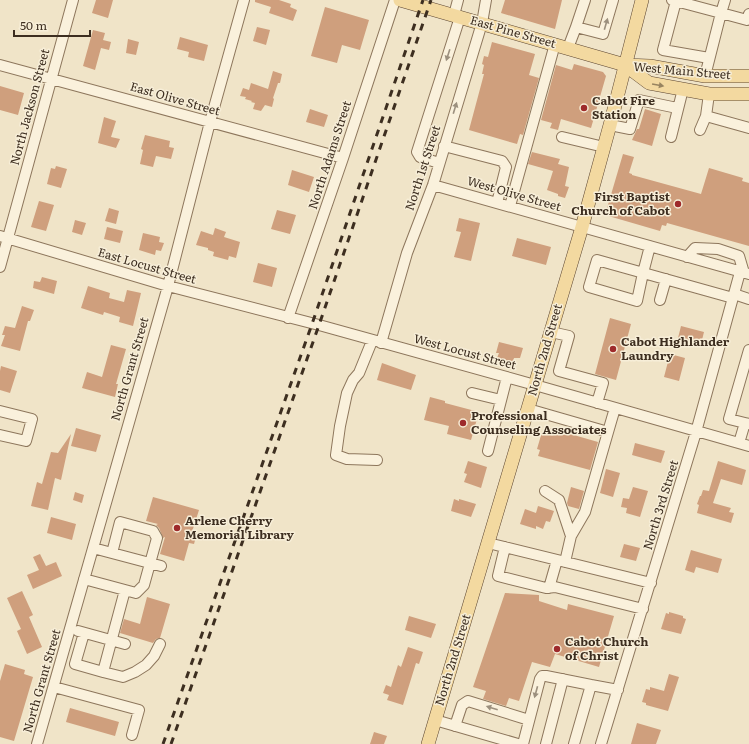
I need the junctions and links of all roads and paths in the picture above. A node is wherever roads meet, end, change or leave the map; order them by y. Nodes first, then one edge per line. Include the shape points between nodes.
1 (73, 0) edge
2 (244, 0) edge
3 (394, 0) edge
4 (400, 0) edge
5 (458, 0) edge
6 (486, 0) edge
7 (585, 0) edge
8 (613, 0) edge
9 (642, 0) edge
10 (725, 0) edge
11 (674, 1) edge
12 (721, 13) junction
13 (749, 14) edge
14 (457, 16) junction
15 (482, 23) junction
16 (576, 27) junction
17 (555, 44) junction
18 (568, 48) junction
19 (709, 58) junction
20 (0, 65) edge
21 (625, 66) junction
22 (704, 76) junction
23 (749, 76) edge
24 (51, 78) junction
25 (683, 89) junction
26 (710, 94) junction
27 (749, 94) edge
28 (678, 108) junction
29 (706, 116) junction
30 (210, 122) junction
31 (610, 125) junction
32 (749, 128) edge
33 (700, 130) dead end
34 (562, 137) dead end
35 (672, 137) dead end
36 (444, 146) junction
37 (604, 147) junction
38 (344, 158) junction
39 (439, 163) junction
40 (433, 185) junction
41 (497, 203) junction
42 (510, 206) junction
43 (582, 227) junction
44 (4, 237) edge
45 (650, 246) junction
46 (687, 257) junction
47 (0, 267) edge
48 (643, 273) junction
49 (744, 273) edge
50 (666, 279) junction
51 (168, 286) junction
52 (734, 296) junction
53 (749, 299) edge
54 (660, 300) dead end
55 (288, 318) junction
56 (551, 332) junction
57 (377, 342) junction
58 (749, 350) edge
59 (507, 377) junction
60 (535, 385) junction
61 (472, 393) dead end
62 (501, 400) junction
63 (598, 403) junction
64 (615, 408) junction
65 (528, 409) junction
66 (0, 410) edge
67 (747, 424) edge
68 (608, 432) junction
69 (696, 432) junction
70 (0, 435) edge
71 (739, 443) junction
72 (749, 446) edge
73 (488, 451) dead end
74 (377, 460) dead end
75 (545, 491) dead end
76 (570, 536) junction
77 (488, 543) junction
78 (505, 547) junction
79 (93, 548) junction
80 (112, 553) junction
81 (561, 561) junction
82 (150, 564) junction
83 (161, 566) dead end
84 (84, 579) junction
85 (651, 583) junction
86 (549, 588) junction
87 (125, 590) junction
88 (643, 609) junction
89 (70, 629) junction
90 (84, 633) junction
91 (112, 640) junction
92 (125, 644) dead end
93 (160, 644) dead end
94 (103, 672) junction
95 (563, 679) junction
96 (591, 684) junction
97 (54, 686) junction
98 (618, 690) junction
99 (435, 720) junction
100 (529, 720) junction
101 (455, 726) junction
102 (132, 735) dead end
103 (37, 744) edge
104 (428, 744) edge
105 (518, 744) edge
106 (523, 744) edge
107 (546, 744) edge
108 (574, 744) edge
109 (601, 744) edge

1 - 24 street, North Jackson Street
2 - 30 street, North Grant Street
3 - 38 street, North Adams Street
4 - 14 main road, East Pine Street
5 - 14 street
6 - 15 street, North 1st Street
7 - 16 street
16 -> 8 street via 603,34
9 - 21 main road, North 2nd Street
10 - 12 street
11 - 12 street
11 - 19 street via 663,50
12 - 13 street via 747,20
12 - 19 street
14 - 15 main road, East Pine Street
14 -> 39 street via 417,152 420,156
15 - 17 main road, East Pine Street
36 -> 15 street, North 1st Street
16 - 18 street
17 - 18 main road, East Pine Street
17 - 42 street
18 - 21 main road, East Pine Street
19 - 22 street
20 - 24 street, East Olive Street
21 - 22 main road, West Main Street via 650,66
21 -> 25 main road, West Main Street via 649,83
21 - 31 main road, North 2nd Street
22 - 23 main road, West Main Street
24 - 30 street, East Olive Street
24 - 44 street, North Jackson Street
25 - 26 main road, West Main Street
25 - 28 street
26 - 27 main road, West Main Street
26 - 29 street
28 - 31 street via 639,100 630,129
28 - 35 street
29 - 32 street
29 - 33 street
30 - 38 street, East Olive Street
30 - 51 street, North Grant Street
31 - 37 main road, North 2nd Street
34 - 37 street
36 - 39 street, North 1st Street
36 - 41 street via 502,161 506,166
37 - 43 main road, North 2nd Street
38 - 55 street, North Adams Street
39 - 40 street, North 1st Street
40 - 41 street, West Olive Street
40 - 57 street, North 1st Street
41 - 42 street, West Olive Street
42 - 43 street, West Olive Street
43 - 45 street, West Olive Street
43 - 56 main road, North 2nd Street
44 - 47 street, North Jackson Street
44 - 51 street, East Locust Street
45 - 46 street, West Olive Street
45 - 48 street
46 - 49 street, West Olive Street
46 - 49 street via 695,248 718,249 739,256
48 - 48 street via 597,260 589,287 637,300
48 - 50 street
49 - 52 street, North 3rd Street
50 - 52 street
50 - 54 street
51 - 55 street, East Locust Street
51 - 79 street, North Grant Street
52 - 53 street
52 - 69 street, North 3rd Street
55 - 57 street, West Locust Street
56 - 60 main road, North 2nd Street
56 - 63 street via 569,336 559,371 603,383
57 - 59 street, West Locust Street
57 - 74 street, North 1st Street via 347,393 336,455 347,459
58 - 67 street via 729,418
59 - 60 street, West Locust Street
59 - 62 street
60 - 63 street, West Locust Street
60 - 65 main road, North 2nd Street
61 - 62 street
62 - 73 street
63 - 64 street, West Locust Street
64 - 68 street
64 - 69 street, West Locust Street
65 - 68 street
65 - 77 main road, North 2nd Street
66 - 70 street via 32,419 26,442
67 - 71 street
68 - 76 street via 585,512
69 - 71 street, West Locust Street
69 - 85 street, North 3rd Street
71 - 72 street, West Locust Street
75 - 76 street via 559,500
76 - 81 street
77 - 78 street
77 - 99 main road, North 2nd Street
78 - 81 street
78 - 86 street via 498,576
79 - 80 street
79 - 84 street, North Grant Street
80 - 82 street
80 - 82 street via 120,522 153,531 157,538
81 - 85 street
81 - 86 street
82 - 83 street
82 - 87 street via 144,585 136,593
84 - 87 street
84 - 89 street, North Grant Street
85 - 88 street, North 3rd Street
86 - 88 street via 555,587
87 - 91 street
88 - 98 street, North 3rd Street
89 - 90 street
89 - 97 street, North Grant Street
90 - 91 street
90 - 94 street via 75,664
91 - 92 street
91 - 94 street
93 - 94 street via 146,665 135,672 123,677
95 - 96 street
95 -> 100 street via 542,676
95 - 107 street
96 - 98 street
96 - 108 street
97 - 102 street via 139,710
97 - 103 street, North Grant Street
98 - 109 street, North 3rd Street
99 - 101 street
99 - 104 main road, North 2nd Street
100 -> 101 street via 468,701 462,705
100 - 106 street
101 - 105 street

